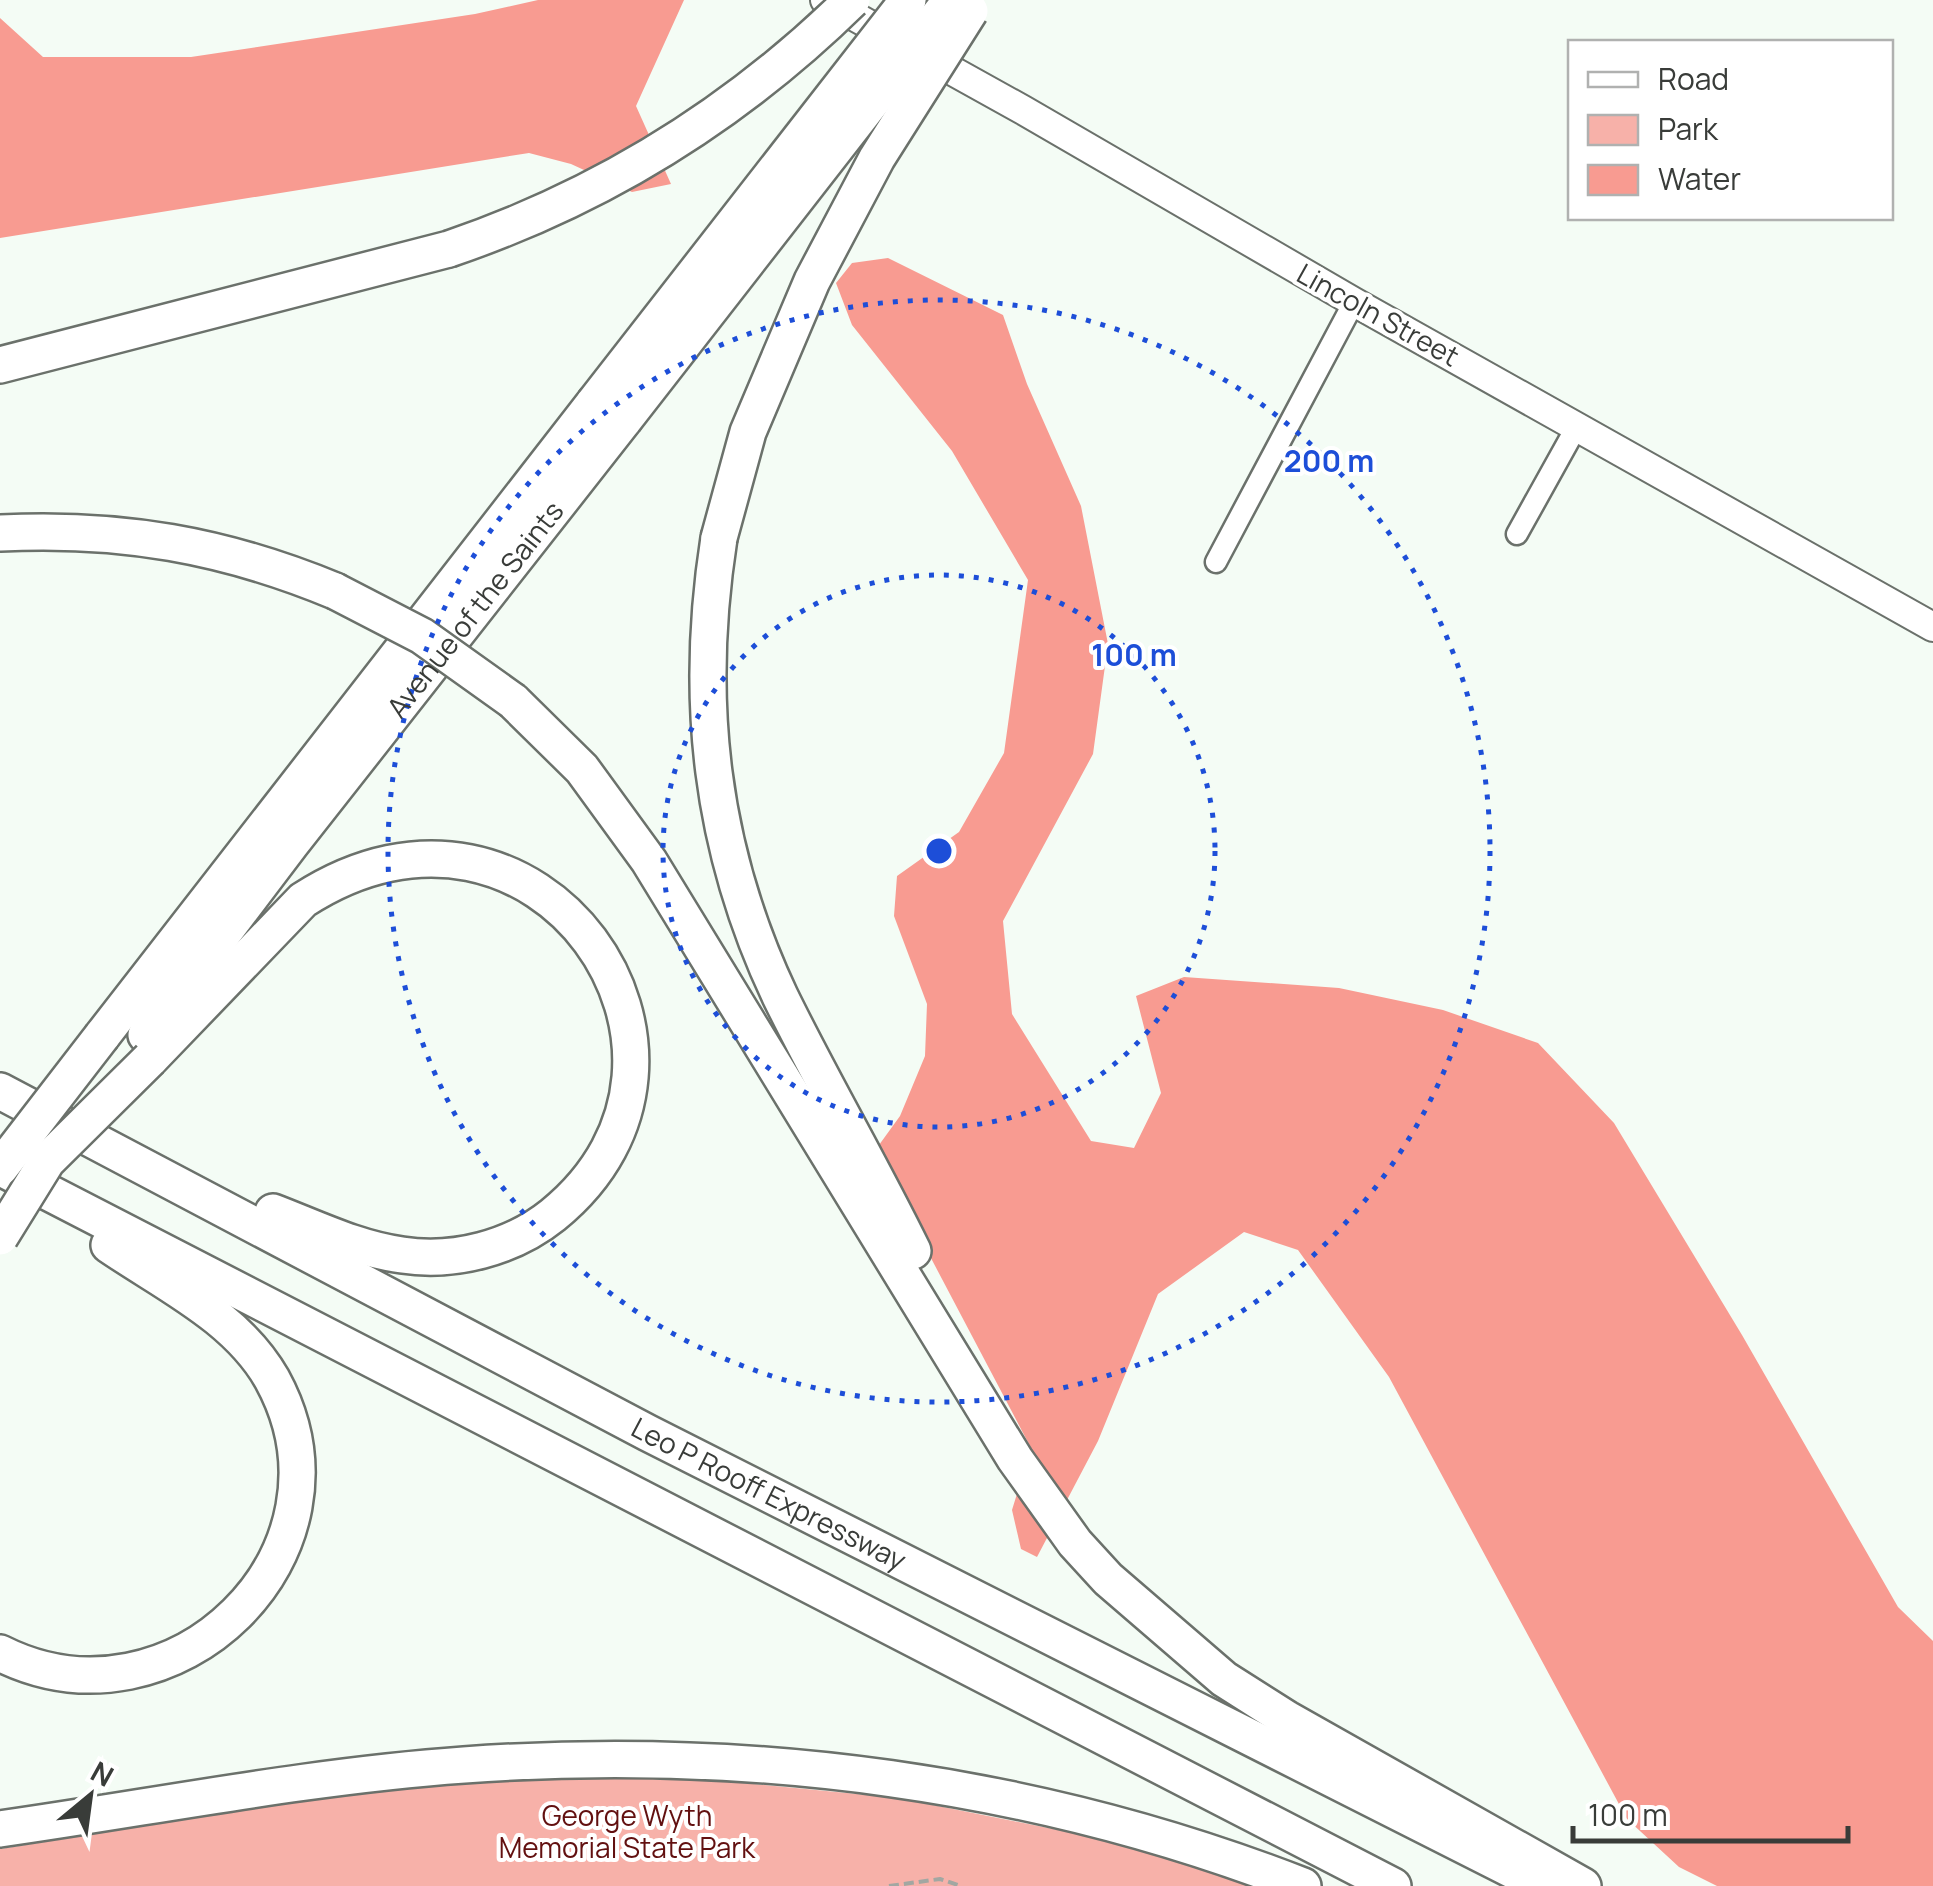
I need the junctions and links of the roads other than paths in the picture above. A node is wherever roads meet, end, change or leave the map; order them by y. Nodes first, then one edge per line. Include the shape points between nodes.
1 (825, 0) edge
2 (852, 0) edge
3 (908, 0) edge
4 (966, 4) edge
5 (1354, 302) junction
6 (0, 365) edge
7 (609, 411) junction
8 (1577, 426) junction
9 (0, 533) edge
10 (1517, 534) dead end
11 (1216, 562) dead end
12 (1933, 627) edge
13 (128, 1049) junction
14 (0, 1091) edge
15 (0, 1141) edge
16 (120, 1152) junction
17 (47, 1161) junction
18 (0, 1169) edge
19 (0, 1221) edge
20 (0, 1238) edge
21 (1015, 1459) junction
22 (0, 1653) edge
23 (0, 1829) edge
24 (1304, 1886) edge
25 (1393, 1886) edge
26 (1544, 1886) edge
27 (1583, 1886) edge

1 - 5 main road, Lincoln Street
2 - 6 highway, bridge via 711,119 564,204 450,249
3 - 7 highway, Avenue of the Saints, bridge
4 - 7 highway, Avenue of the Saints, bridge
4 - 21 highway, bridge via 812,280 748,432 719,538 706,670 712,771 737,884 780,995
5 - 8 main road, Lincoln Street
5 - 11 street
7 - 13 highway, Avenue of the Saints
8 - 10 street
8 - 12 main road, Lincoln Street
9 - 21 highway, bridge via 76,531 169,540 287,571 422,636 513,701 608,801 690,924
13 - 15 highway, bridge
13 - 16 highway via 302,900 351,873 421,858 503,872 571,918 619,994 630,1060 618,1128 581,1189 524,1234 458,1256 375,1250
13 - 17 highway, bridge
13 - 18 highway, Avenue of the Saints, bridge
14 - 16 highway, Leo P Rooff Expressway
16 - 26 highway, Leo P Rooff Expressway via 648,1434
17 - 19 highway, bridge
17 - 20 highway, bridge
18 - 22 highway via 232,1329 281,1402 296,1486 272,1567 220,1632 197,1646 120,1674 51,1670
18 - 25 highway
21 - 27 highway via 1108,1579 1224,1679
23 - 24 highway via 460,1765 682,1759 822,1769 968,1790 1189,1846

